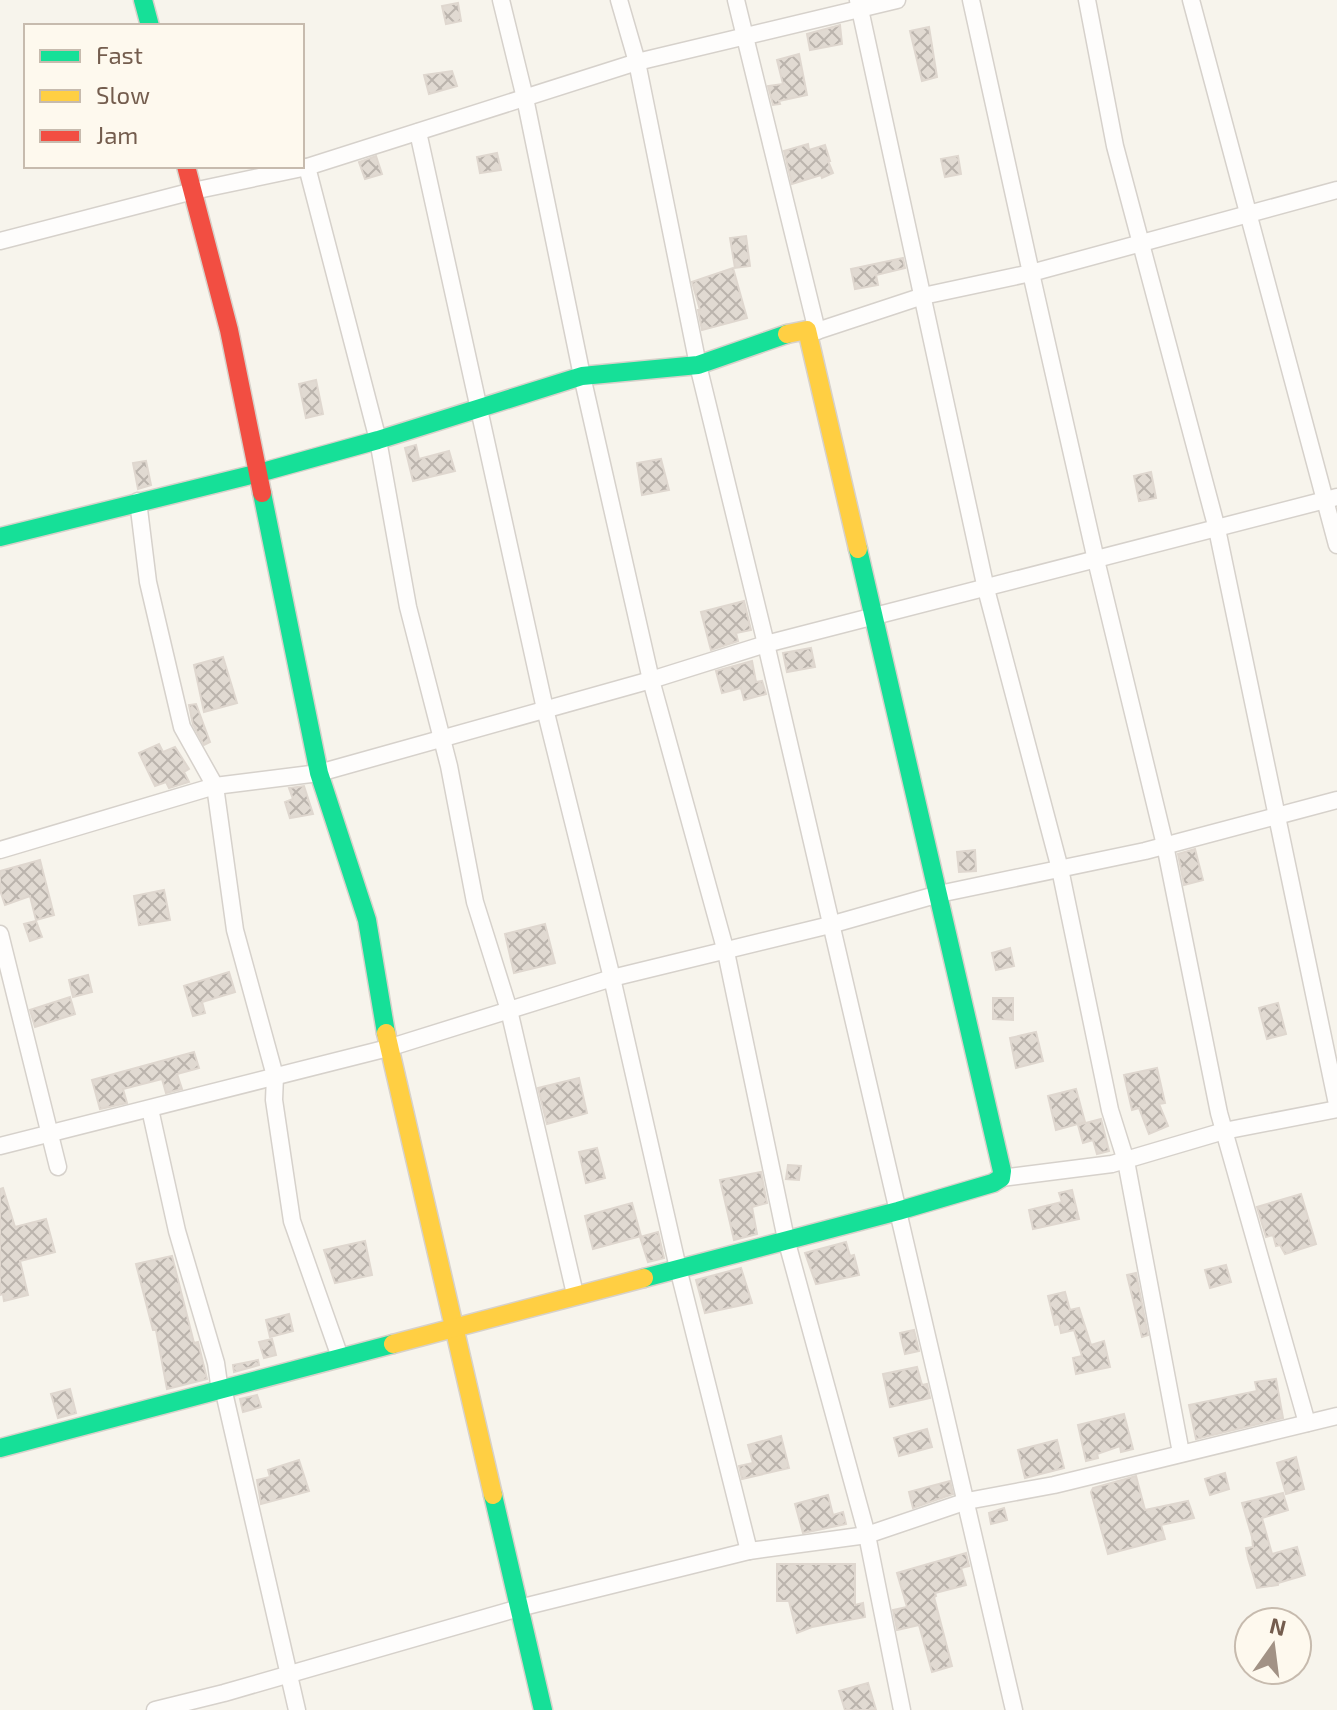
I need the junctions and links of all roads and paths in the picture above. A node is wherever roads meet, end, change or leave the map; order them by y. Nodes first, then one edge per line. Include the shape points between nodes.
1 (143, 0) edge
2 (501, 0) edge
3 (619, 0) edge
4 (736, 0) edge
5 (897, 0) edge
6 (971, 0) edge
7 (1087, 0) edge
8 (1191, 0) edge
9 (859, 4) edge
10 (149, 24) edge
11 (745, 36) junction
12 (637, 62) junction
13 (525, 98) junction
14 (418, 132) junction
15 (307, 167) junction
16 (187, 168) edge
17 (302, 168) edge
18 (304, 168) edge
19 (1337, 190) edge
20 (193, 191) junction
21 (1250, 213) junction
22 (0, 241) edge
23 (1143, 242) junction
24 (1031, 273) junction
25 (923, 296) junction
26 (812, 331) junction
27 (698, 365) junction
28 (582, 376) junction
29 (479, 408) junction
30 (378, 440) junction
31 (259, 473) junction
32 (1332, 498) edge
33 (138, 501) junction
34 (1217, 529) junction
35 (0, 537) edge
36 (1337, 545) edge
37 (1096, 560) junction
38 (986, 589) junction
39 (873, 618) junction
40 (766, 644) junction
41 (651, 680) junction
42 (545, 709) junction
43 (442, 738) junction
44 (319, 773) junction
45 (215, 786) junction
46 (1337, 800) edge
47 (1276, 816) junction
48 (1165, 845) junction
49 (0, 850) edge
50 (1060, 869) junction
51 (939, 894) junction
52 (830, 925) junction
53 (0, 934) edge
54 (726, 952) junction
55 (612, 978) junction
56 (509, 1010) junction
57 (388, 1048) junction
58 (275, 1076) junction
59 (1337, 1106) edge
60 (150, 1109) junction
61 (1224, 1131) junction
62 (49, 1133) junction
63 (0, 1146) edge
64 (1126, 1161) junction
65 (58, 1167) dead end
66 (1001, 1178) junction
67 (898, 1211) junction
68 (786, 1239) junction
69 (678, 1268) junction
70 (575, 1294) junction
71 (453, 1327) junction
72 (340, 1357) junction
73 (221, 1390) junction
74 (1337, 1416) edge
75 (1307, 1423) junction
76 (0, 1448) edge
77 (1181, 1453) junction
78 (967, 1501) junction
79 (867, 1535) junction
80 (749, 1551) junction
81 (519, 1608) junction
82 (287, 1675) junction
83 (155, 1710) edge
84 (297, 1710) edge
85 (543, 1710) edge
86 (902, 1710) edge
87 (1014, 1710) edge

1 - 10 street
2 - 13 street
3 - 12 street
4 - 11 street
5 - 9 street
6 - 24 street
7 - 23 street via 1115,146
8 - 21 street
9 - 11 street
9 - 25 street
11 - 12 street
11 - 26 street
12 - 13 street
12 - 27 street
13 - 14 street
13 - 28 street
14 - 15 street
14 - 29 street
15 - 18 street
15 - 30 street
16 - 20 street
17 - 20 street
19 - 21 street
20 - 22 street
20 - 31 street
21 - 23 street
21 - 32 street
23 - 24 street
23 - 34 street
24 - 25 street
24 - 37 street
25 - 26 street
25 - 38 street
26 - 27 street via 796,331
26 - 39 street
27 - 28 street
27 - 40 street
28 - 29 street
28 - 41 street
29 - 30 street
29 - 42 street
30 - 31 street
30 - 43 street via 408,607
31 - 33 street
31 - 44 street
32 - 34 street
32 - 36 street
33 - 35 street
33 - 45 street via 148,582 182,727
34 - 37 street
34 - 47 street
37 - 38 street
37 - 48 street
38 - 39 street
38 - 50 street
39 - 40 street
39 - 51 street
40 - 41 street
40 - 52 street
41 - 42 street
41 - 54 street
42 - 43 street
42 - 55 street
43 - 44 street
43 - 56 street via 475,902
44 - 45 street
44 - 57 street via 367,920
45 - 49 street
45 - 58 street via 235,930
46 - 47 street
47 - 48 street
47 - 59 street
48 - 50 street
48 - 61 street
50 - 51 street
50 - 64 street via 1110,1110
51 - 52 street
51 - 66 street
52 - 54 street
52 - 67 street
53 - 62 street
54 - 55 street
54 - 68 street
55 - 56 street
55 - 69 street
56 - 57 street
56 - 70 street
57 - 58 street
57 - 71 street
58 - 60 street
58 - 72 street via 292,1221
59 - 61 street
60 - 62 street
60 - 73 street
61 - 64 street
61 - 75 street
62 - 63 street
62 - 65 street
64 - 66 street
64 - 77 street
66 - 67 street
67 - 68 street
67 - 78 street
68 - 69 street
68 - 79 street
69 - 70 street
69 - 80 street
70 - 71 street
71 - 72 street
71 - 81 street
72 - 73 street
73 - 76 street
73 - 82 street
74 - 75 street
75 - 77 street
77 - 78 street
78 - 79 street
78 - 87 street
79 - 80 street
79 - 86 street
80 - 81 street
81 - 82 street
81 - 85 street
82 - 83 street
82 - 84 street

